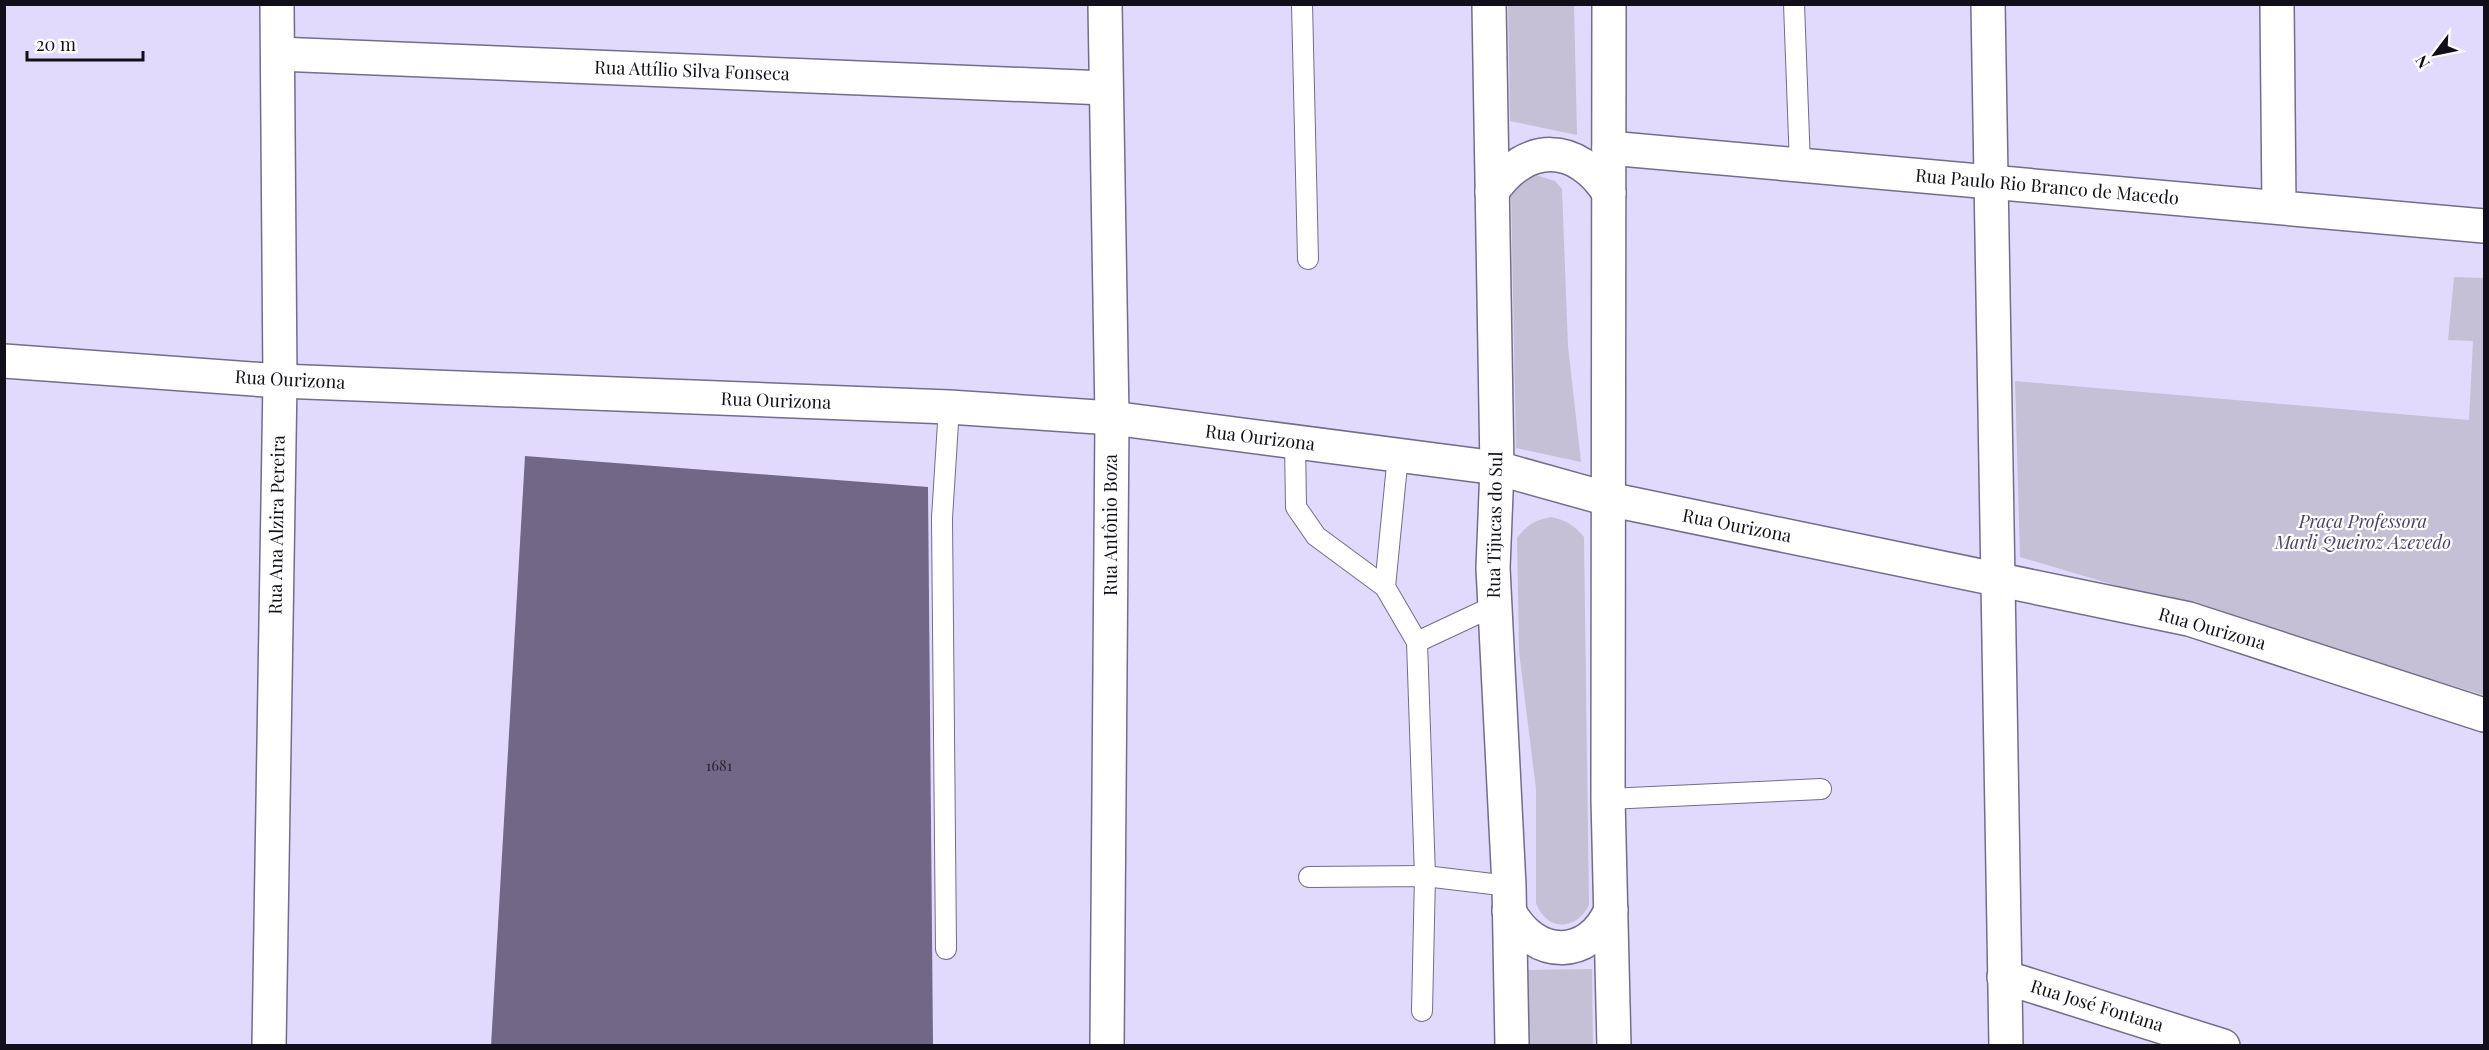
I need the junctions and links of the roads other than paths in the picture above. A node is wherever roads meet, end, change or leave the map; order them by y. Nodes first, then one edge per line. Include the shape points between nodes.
1 (277, 4) edge
2 (1104, 4) edge
3 (1302, 4) edge
4 (1489, 4) edge
5 (1609, 4) edge
6 (1794, 4) edge
7 (1988, 4) edge
8 (2277, 4) edge
9 (278, 54) junction
10 (1105, 88) junction
11 (1609, 148) junction
12 (1800, 165) junction
13 (1990, 182) junction
14 (1492, 192) junction
15 (1609, 193) junction
16 (2279, 207) junction
17 (2484, 226) edge
18 (1308, 259) dead end
19 (4, 361) edge
20 (280, 381) junction
21 (949, 407) junction
22 (1112, 418) junction
23 (1295, 442) junction
24 (1398, 455) junction
25 (1497, 468) junction
26 (1608, 500) junction
27 (1996, 578) junction
28 (1385, 587) junction
29 (1494, 606) junction
30 (1417, 642) junction
31 (2484, 715) edge
32 (1821, 789) dead end
33 (1608, 800) junction
34 (1425, 876) junction
35 (1310, 877) dead end
36 (1509, 899) junction
37 (1611, 910) junction
38 (946, 949) dead end
39 (2004, 977) junction
40 (1422, 1011) dead end
41 (269, 1046) edge
42 (1107, 1046) edge
43 (1512, 1046) edge
44 (1614, 1046) edge
45 (2006, 1046) edge
46 (2223, 1046) edge

1 - 9 street, Rua Ana Alzira Pereira
2 - 10 street, Rua Antônio Boza
3 - 18 lane
4 - 14 street, Rua Tijucas do Sul
5 - 11 street
6 - 12 lane
7 - 13 street
8 - 16 street
9 - 10 street, Rua Attílio Silva Fonseca
9 - 20 street, Rua Ana Alzira Pereira
10 - 22 street, Rua Antônio Boza
11 - 12 street, Rua Paulo Rio Branco de Macedo
11 - 15 street
12 - 13 street, Rua Paulo Rio Branco de Macedo
13 - 16 street, Rua Paulo Rio Branco de Macedo
13 - 27 street
14 - 15 street via 1515,165 1547,154 1566,156 1584,165
14 - 25 street, Rua Tijucas do Sul
15 - 26 street
16 - 17 street, Rua Paulo Rio Branco de Macedo
19 - 20 street, Rua Ourizona
20 - 21 street, Rua Ourizona
20 - 41 street, Rua Ana Alzira Pereira
21 - 22 street, Rua Ourizona
21 - 38 lane via 942,518
22 - 23 street, Rua Ourizona
22 - 42 street, Rua Antônio Boza
23 - 24 street, Rua Ourizona
23 - 28 lane via 1296,507 1316,536
24 - 25 street, Rua Ourizona
24 - 28 lane
25 - 26 street, Rua Ourizona
25 - 29 street, Rua Tijucas do Sul
26 - 27 street, Rua Ourizona
26 - 33 street
27 - 31 street, Rua Ourizona via 2189,619
27 - 39 street
28 - 30 lane
29 - 30 lane
29 - 36 street, Rua Tijucas do Sul
30 - 34 lane
32 - 33 lane
33 - 37 street
34 - 35 lane
34 - 36 lane
34 - 40 lane
36 - 37 street via 1517,926 1529,938 1560,948 1580,944 1597,933
36 - 43 street, Rua Tijucas do Sul
37 - 44 street
39 - 45 street
39 - 46 street, Rua José Fontana

